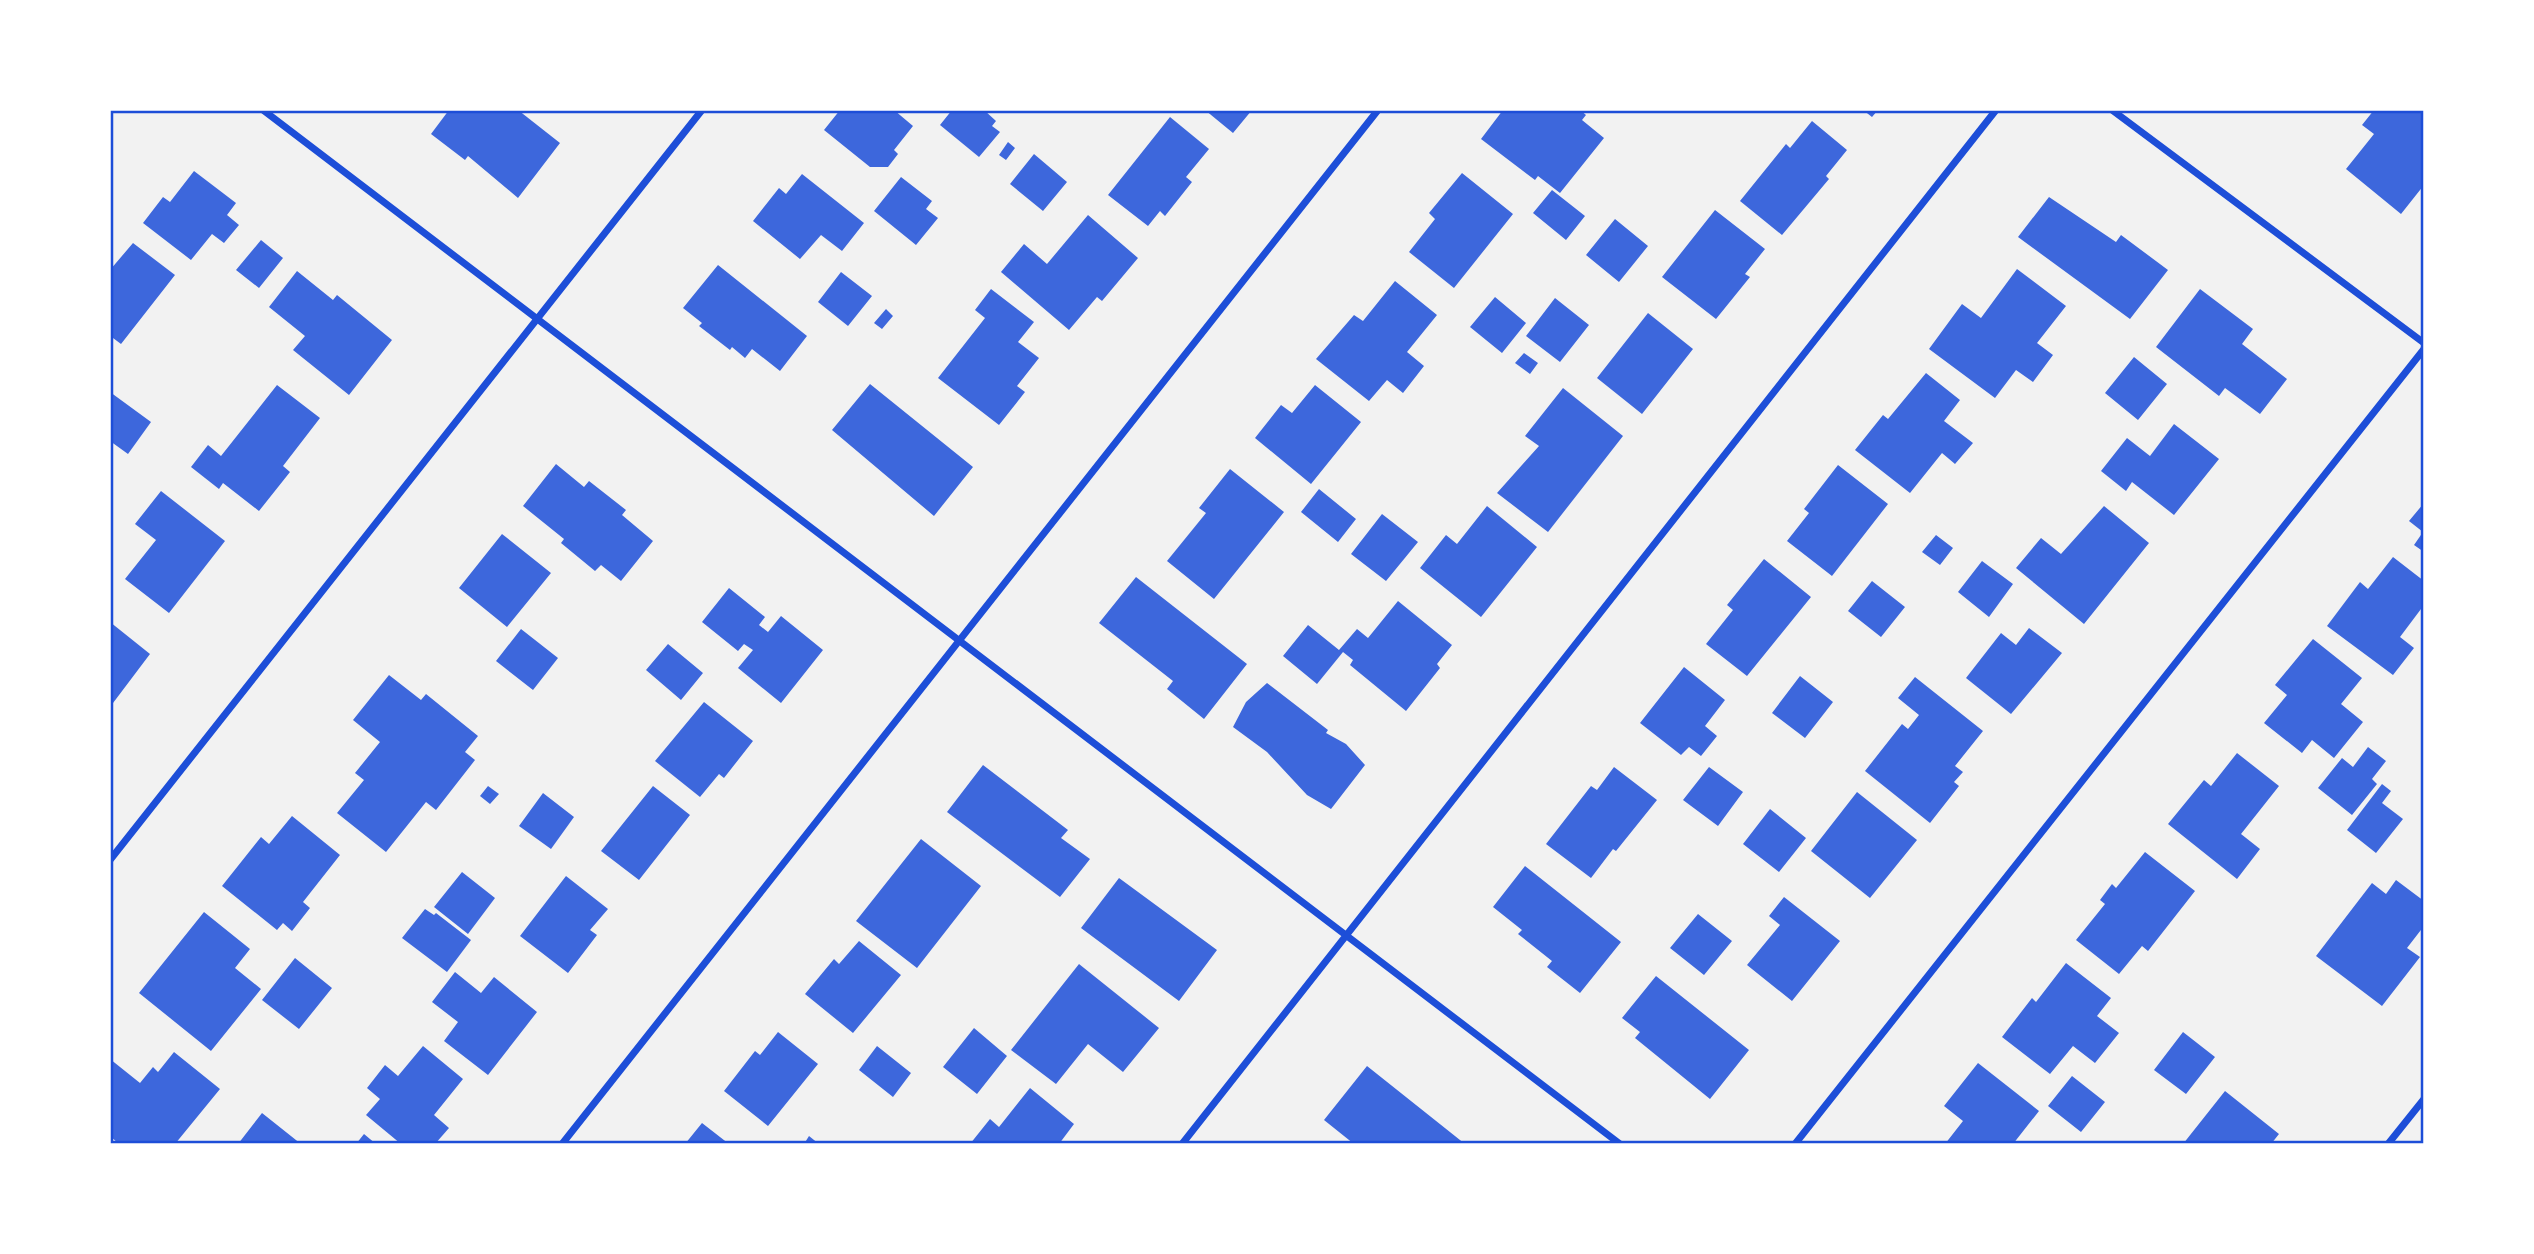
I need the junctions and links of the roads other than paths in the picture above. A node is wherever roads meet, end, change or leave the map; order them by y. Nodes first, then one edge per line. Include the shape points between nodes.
1 (263, 110) edge
2 (702, 110) edge
3 (1378, 110) edge
4 (1996, 110) edge
5 (2112, 110) edge
6 (536, 317) junction
7 (2424, 343) edge
8 (2424, 349) edge
9 (960, 640) junction
10 (110, 860) edge
11 (1345, 936) junction
12 (2424, 1100) edge
13 (562, 1144) edge
14 (1182, 1144) edge
15 (1620, 1144) edge
16 (1795, 1144) edge
17 (2388, 1144) edge

1 - 6 street
2 - 6 street
3 - 9 street
4 - 11 street
5 - 7 street
6 - 9 street
6 - 10 street
8 - 16 street
9 - 11 street
9 - 13 street
11 - 14 street
11 - 15 street
12 - 17 street

